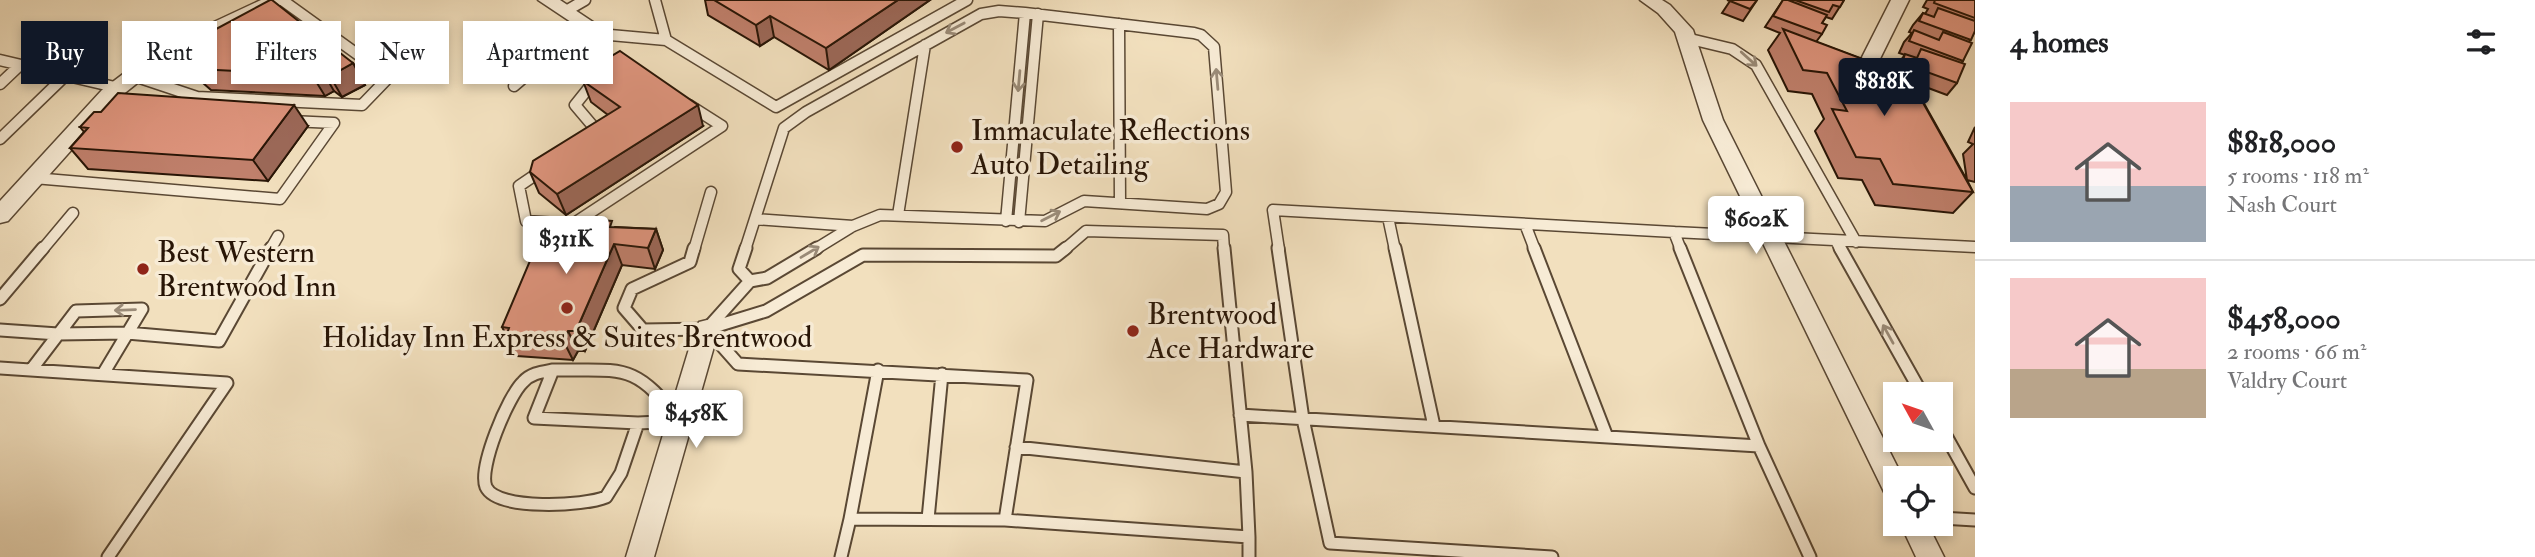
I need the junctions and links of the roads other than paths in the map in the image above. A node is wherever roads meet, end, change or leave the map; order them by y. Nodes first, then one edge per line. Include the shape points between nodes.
1 (276, 0) edge
2 (282, 0) edge
3 (547, 0) edge
4 (585, 0) edge
5 (655, 0) edge
6 (967, 0) edge
7 (1649, 0) edge
8 (1900, 0) edge
9 (566, 11) junction
10 (1025, 13) junction
11 (1038, 14) junction
12 (581, 21) edge
13 (1119, 24) junction
14 (217, 28) edge
15 (613, 33) edge
16 (1686, 38) junction
17 (666, 40) junction
18 (925, 44) junction
19 (0, 60) edge
20 (20, 65) joint
21 (1863, 75) edge
22 (0, 84) edge
23 (57, 84) edge
24 (125, 84) edge
25 (136, 84) edge
26 (517, 84) edge
27 (592, 84) edge
28 (514, 86) dead end
29 (676, 95) edge
30 (281, 120) edge
31 (0, 139) edge
32 (586, 139) edge
33 (552, 163) edge
34 (34, 178) junction
35 (711, 192) dead end
36 (1120, 203) junction
37 (73, 213) dead end
38 (0, 215) edge
39 (898, 215) junction
40 (1388, 217) junction
41 (755, 219) junction
42 (1006, 221) junction
43 (1019, 222) junction
44 (1525, 224) junction
45 (853, 226) junction
46 (1674, 232) junction
47 (278, 236) dead end
48 (1772, 239) junction
49 (1836, 241) junction
50 (1856, 242) junction
51 (1975, 247) edge
52 (750, 281) junction
53 (0, 299) edge
54 (707, 329) junction
55 (0, 330) edge
56 (58, 334) junction
57 (127, 334) junction
58 (0, 368) edge
59 (31, 370) junction
60 (553, 370) junction
61 (878, 370) junction
62 (103, 374) junction
63 (942, 374) junction
64 (1915, 382) edge
65 (1240, 415) junction
66 (1303, 419) junction
67 (680, 421) junction
68 (638, 423) junction
69 (1434, 426) junction
70 (1608, 436) junction
71 (1759, 446) junction
72 (1016, 447) junction
73 (1953, 449) edge
74 (1884, 466) edge
75 (1246, 472) junction
76 (1975, 488) edge
77 (850, 519) junction
78 (928, 519) junction
79 (1953, 519) edge
80 (1005, 520) junction
81 (1975, 520) edge
82 (1920, 536) edge
83 (1249, 537) junction
84 (108, 557) edge
85 (640, 557) edge
86 (841, 557) edge
87 (1249, 557) edge
88 (1552, 557) edge
89 (1810, 557) edge
90 (1930, 557) edge

1 - 14 street
2 - 25 lane via 389,77 362,105 197,97
3 - 9 street
4 - 9 lane
5 - 17 lane
6 - 17 lane via 776,107
7 - 16 street via 1664,9
8 - 21 street
9 - 12 street
10 - 11 lane
10 -> 18 lane via 981,14
10 -> 42 lane
11 - 13 lane
11 - 43 lane
13 - 36 lane
36 -> 13 lane via 1207,209 1224,200 1226,192 1214,47 1194,33
15 - 17 lane
16 - 48 street via 1713,120
16 -> 50 lane via 1745,53 1756,65
18 - 39 lane
18 - 41 lane via 784,128
19 - 20 lane
20 - 22 lane
23 - 31 lane
24 - 34 street
26 - 28 lane
27 - 32 lane via 575,104 597,131
29 - 33 lane via 722,126 573,224 526,221 519,186
30 - 34 lane via 334,123 280,199
34 - 38 street
35 - 54 lane via 690,262 632,289 624,309 643,330
43 -> 36 lane via 1045,221 1084,201
37 - 53 lane
39 - 42 lane
39 - 45 lane via 880,215
40 - 44 lane
40 - 66 lane via 1273,211
40 - 69 lane
41 - 45 lane
41 - 52 lane via 739,269
42 - 43 lane
44 - 46 lane
44 - 70 lane
52 -> 45 lane via 767,278
46 - 48 lane
46 - 71 lane
47 - 57 lane via 219,341
48 - 49 lane
48 - 74 street
49 - 50 lane
64 -> 49 lane
50 - 51 lane
52 - 54 lane
54 - 61 lane via 738,364
54 - 65 lane via 766,311 863,254 1056,256 1086,232 1223,235
54 - 67 street
55 - 56 lane
56 - 57 lane
57 -> 56 lane via 142,309 76,312
56 - 59 lane
57 - 62 lane
58 - 59 lane
59 - 62 lane
60 - 67 lane via 639,377
60 - 68 lane via 534,418
60 - 68 lane via 531,375 512,399 485,471 484,483 491,494 530,502 598,502 614,488
61 - 63 lane
61 - 77 lane
62 - 84 lane via 227,383
63 - 72 lane via 1027,380
63 - 78 lane
65 - 66 lane
65 - 75 lane
66 - 69 lane
66 - 88 lane via 1330,543
67 - 68 lane
67 - 85 street
69 - 70 lane
70 - 71 lane
71 - 89 lane
72 - 75 lane
72 - 80 lane
73 - 76 lane
75 - 83 lane
77 - 78 lane
77 - 86 lane
78 - 80 lane
79 - 81 lane
80 - 83 lane
82 - 90 street
83 - 87 lane

